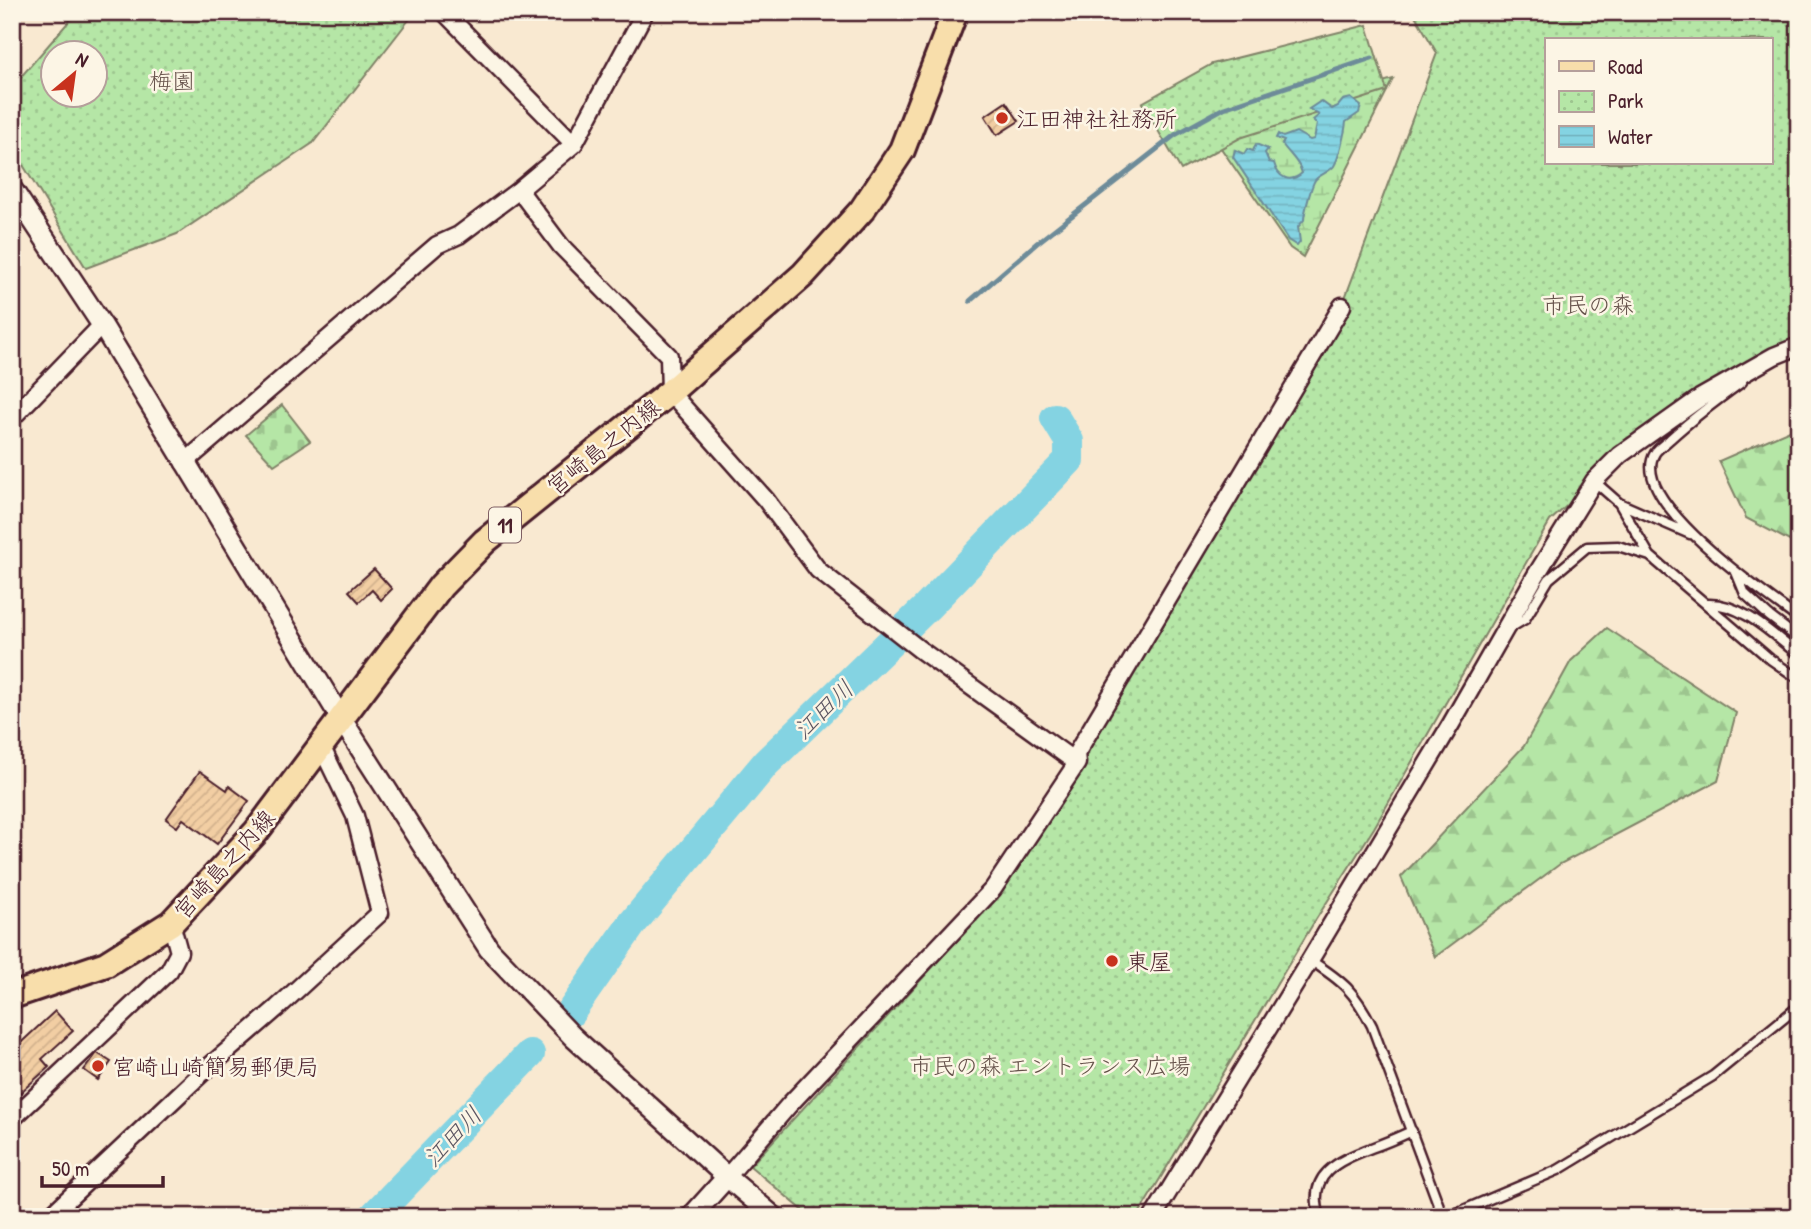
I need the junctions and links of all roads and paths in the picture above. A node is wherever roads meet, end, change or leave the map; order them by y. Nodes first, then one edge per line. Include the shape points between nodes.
1 (444, 12) edge
2 (645, 12) edge
3 (955, 12) edge
4 (574, 144) junction
5 (12, 189) edge
6 (519, 190) junction
7 (1342, 306) dead end
8 (102, 325) junction
9 (1799, 346) edge
10 (1774, 356) junction
11 (670, 392) junction
12 (12, 418) edge
13 (184, 463) junction
14 (1594, 481) junction
15 (1619, 503) junction
16 (1695, 537) junction
17 (1650, 556) junction
18 (1735, 570) junction
19 (1707, 604) junction
20 (1799, 620) edge
21 (1504, 631) junction
22 (1799, 639) edge
23 (1799, 655) edge
24 (1799, 679) edge
25 (342, 720) junction
26 (321, 748) junction
27 (1077, 763) junction
28 (171, 923) junction
29 (1310, 960) junction
30 (12, 996) edge
31 (1799, 1006) edge
32 (12, 1119) edge
33 (1412, 1132) junction
34 (727, 1178) junction
35 (49, 1217) edge
36 (691, 1217) edge
37 (774, 1217) edge
38 (1153, 1217) edge
39 (1321, 1217) edge
40 (1445, 1217) edge

1 - 4 street
2 - 4 street
3 - 11 main road, 宮崎島之内線 / 11 via 902,150 862,210 803,275
4 - 6 street
5 - 8 street
6 - 11 street via 561,246 669,356
6 - 13 street via 459,235 437,245
7 - 27 street via 1076,754
8 - 12 street
8 - 13 street
9 - 10 street
10 - 14 street via 1700,398 1619,455
10 - 16 lane via 1698,413 1654,454 1651,475 1661,499
11 - 25 main road, 宮崎島之内線 / 11 via 485,541 441,586
11 - 27 street via 765,500 818,570
13 - 25 street
14 - 15 lane
14 - 21 street
15 - 16 lane
15 - 17 lane
16 - 18 lane
17 - 19 lane
17 - 21 lane via 1618,546 1587,547 1549,579 1525,619
18 - 20 lane
18 - 22 lane via 1745,594
19 - 23 lane via 1720,603 1735,610
19 - 24 lane
21 - 29 street
25 - 26 main road, 宮崎島之内線 / 11
25 - 34 street via 489,949 573,1037
26 - 28 main road, 宮崎島之内線 / 11 via 256,832
26 - 35 street via 355,816 380,913
27 - 34 street via 993,889 789,1105
28 - 30 main road, 宮崎島之内線 / 11 via 106,964
28 - 32 street via 179,951 169,971
29 - 33 lane via 1344,983 1360,1003
29 - 38 street
31 - 40 lane via 1713,1076 1558,1170
33 - 39 lane via 1340,1160 1326,1171 1318,1186
33 - 40 lane
34 - 36 street
34 - 37 street

